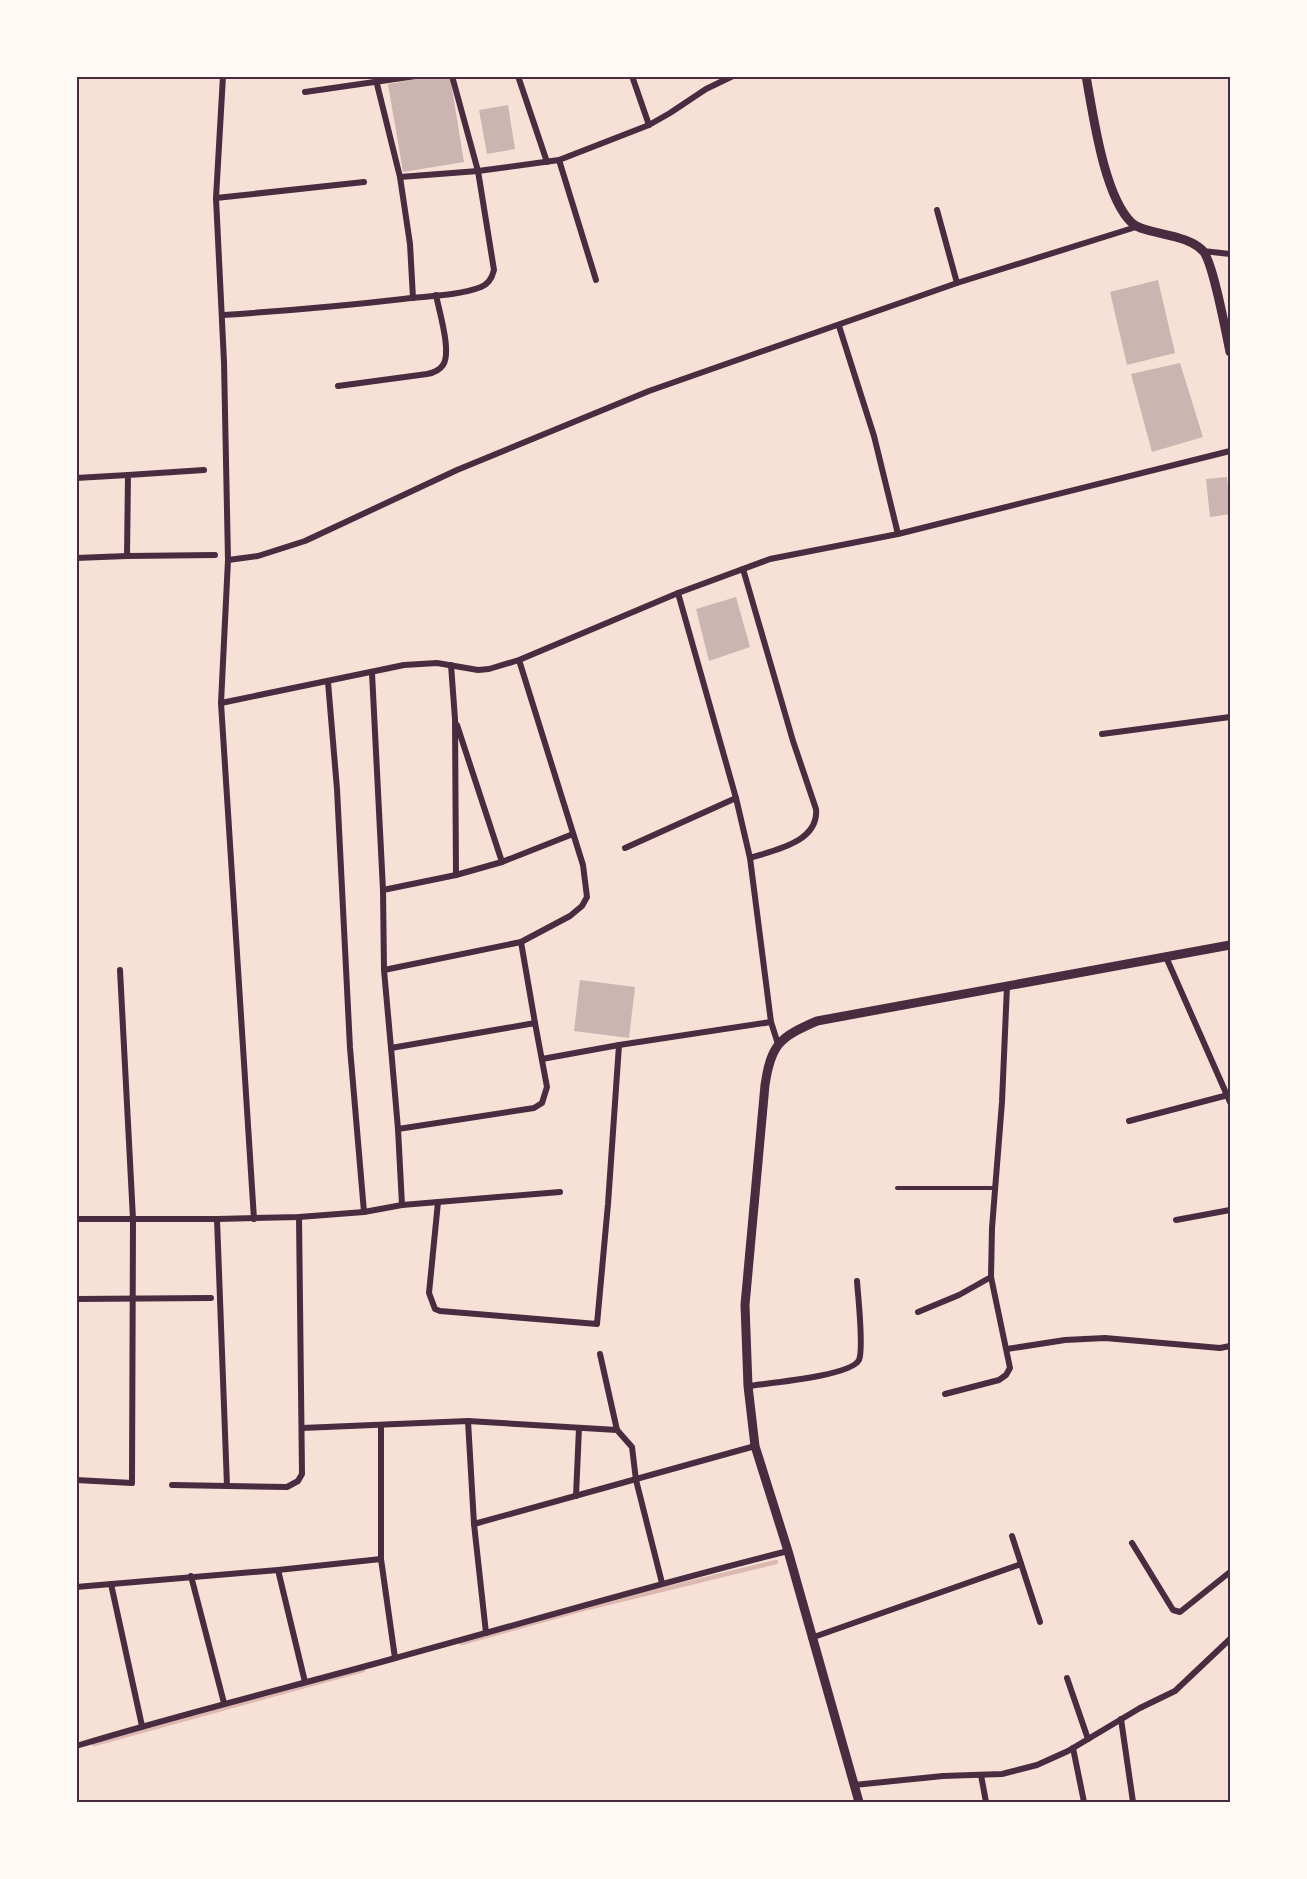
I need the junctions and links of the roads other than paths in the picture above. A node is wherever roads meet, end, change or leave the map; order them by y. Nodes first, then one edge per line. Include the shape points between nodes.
1 (223, 76) edge
2 (416, 76) edge
3 (452, 76) edge
4 (518, 76) edge
5 (632, 76) edge
6 (733, 76) edge
7 (1086, 76) edge
8 (376, 80) edge
9 (305, 92) dead end
10 (649, 125) junction
11 (559, 160) junction
12 (547, 162) junction
13 (478, 171) junction
14 (400, 177) junction
15 (364, 182) dead end
16 (216, 198) junction
17 (937, 210) dead end
18 (1136, 226) junction
19 (1203, 251) junction
20 (1230, 255) edge
21 (596, 280) dead end
22 (957, 283) junction
23 (436, 296) junction
24 (413, 298) junction
25 (223, 315) junction
26 (839, 326) junction
27 (1230, 352) edge
28 (338, 386) dead end
29 (1230, 451) edge
30 (204, 470) dead end
31 (128, 475) junction
32 (76, 478) edge
33 (898, 534) junction
34 (215, 555) dead end
35 (127, 556) junction
36 (76, 558) edge
37 (228, 560) junction
38 (743, 569) junction
39 (678, 593) junction
40 (519, 660) junction
41 (451, 665) junction
42 (372, 673) junction
43 (328, 682) junction
44 (221, 703) junction
45 (1230, 717) edge
46 (455, 719) junction
47 (1102, 734) dead end
48 (735, 798) junction
49 (573, 834) junction
50 (625, 848) dead end
51 (750, 858) junction
52 (502, 862) junction
53 (456, 875) junction
54 (383, 890) junction
55 (521, 942) junction
56 (1230, 945) edge
57 (1166, 957) junction
58 (120, 970) dead end
59 (384, 970) junction
60 (1007, 986) junction
61 (771, 1022) junction
62 (536, 1023) junction
63 (778, 1044) junction
64 (619, 1045) junction
65 (391, 1048) junction
66 (543, 1059) junction
67 (1229, 1098) edge
68 (1129, 1121) dead end
69 (398, 1129) junction
70 (897, 1188) dead end
71 (995, 1188) junction
72 (560, 1192) dead end
73 (438, 1202) junction
74 (402, 1205) junction
75 (1230, 1210) edge
76 (364, 1212) junction
77 (298, 1217) junction
78 (76, 1219) edge
79 (134, 1219) junction
80 (217, 1219) junction
81 (254, 1219) junction
82 (1176, 1220) dead end
83 (992, 1277) junction
84 (857, 1281) dead end
85 (134, 1298) junction
86 (211, 1298) dead end
87 (76, 1299) edge
88 (918, 1312) dead end
89 (1230, 1346) edge
90 (1007, 1349) junction
91 (600, 1354) dead end
92 (748, 1386) junction
93 (945, 1394) dead end
94 (468, 1421) junction
95 (381, 1425) junction
96 (302, 1428) junction
97 (579, 1428) junction
98 (617, 1430) junction
99 (755, 1446) junction
100 (636, 1479) junction
101 (76, 1480) edge
102 (172, 1485) dead end
103 (228, 1486) junction
104 (576, 1496) junction
105 (474, 1524) junction
106 (1012, 1536) dead end
107 (1132, 1543) dead end
108 (788, 1551) junction
109 (381, 1559) junction
110 (1021, 1564) junction
111 (278, 1570) junction
112 (1230, 1572) edge
113 (191, 1576) junction
114 (662, 1583) junction
115 (111, 1584) junction
116 (76, 1587) edge
117 (1040, 1622) dead end
118 (486, 1632) junction
119 (811, 1638) junction
120 (1230, 1639) edge
121 (395, 1658) junction
122 (1067, 1678) dead end
123 (305, 1682) junction
124 (224, 1704) junction
125 (1121, 1719) junction
126 (142, 1726) junction
127 (1088, 1738) junction
128 (76, 1746) edge
129 (1073, 1748) junction
130 (981, 1775) junction
131 (854, 1785) junction
132 (859, 1803) edge
133 (986, 1803) edge
134 (1084, 1803) edge
135 (1133, 1803) edge

1 - 16 street
2 - 8 street
3 - 13 street
4 - 12 street
5 - 10 street
6 - 10 street
7 - 18 main road via 1096,133 1112,186 1124,214
8 - 9 street
8 - 14 street
10 - 11 street
11 - 12 street
11 - 21 street
12 - 13 street
13 - 14 street
13 - 23 street via 492,277 480,288
14 - 24 street
15 - 16 street
16 - 25 street
17 - 22 street
18 - 19 main road via 1183,239
18 - 22 street
19 - 20 street
19 - 27 main road via 1211,269
22 - 26 street
23 - 24 street
23 - 28 street via 447,352 436,372
24 - 25 street
25 - 37 street
26 - 33 street via 874,436
26 - 37 street via 649,391 457,470 305,541 258,556
29 - 33 street
30 - 31 street
31 - 32 street
31 - 35 street
33 - 38 street via 792,554
34 - 35 street
35 - 36 street
37 - 44 street
38 - 39 street
38 - 51 street via 817,818 811,832 803,837
39 - 40 street
39 - 48 street
40 - 41 street via 478,670
40 - 49 street
41 - 42 street via 420,663
41 - 46 street
42 - 43 street
42 - 54 street
43 - 44 street
43 - 76 street
44 - 81 street
45 - 47 street
46 - 52 street
46 - 53 street
48 - 50 street
48 - 51 street
49 - 52 street
49 - 55 street via 583,865 587,897 570,916
51 - 61 street
52 - 53 street
53 - 54 street
54 - 59 street
55 - 59 street
55 - 62 street
56 - 57 main road
57 - 60 main road
57 - 67 street
58 - 79 street
59 - 65 street
60 - 63 main road via 817,1021
60 - 71 street
61 - 63 street
61 - 64 street
62 - 65 street
62 - 66 street
63 - 92 main road via 767,1075 745,1305
64 - 66 street
64 - 73 street via 597,1323 435,1309 429,1293
65 - 69 street
66 - 69 street via 547,1092 542,1103 534,1108
67 - 68 street
69 - 74 street
70 - 71 lane
71 - 83 street
72 - 73 street
73 - 74 street
74 - 76 street
75 - 82 street
76 - 77 street
77 - 81 street
77 - 96 street
78 - 79 street
79 - 80 street
79 - 85 street
80 - 81 street
80 - 103 street
83 - 88 street
83 - 90 street
84 - 92 street via 861,1352 855,1364 839,1372
85 - 86 street
85 - 87 street
85 - 101 street via 132,1483
89 - 90 street via 1105,1338
90 - 93 street via 1010,1368 1006,1375
91 - 98 street
92 - 99 main road
94 - 95 street
94 - 97 street
94 - 105 street
95 - 96 street
95 - 109 street
96 - 103 street via 302,1474 293,1484
97 - 98 street
97 - 104 street
98 - 100 street via 632,1447
99 - 100 street
99 - 108 main road
100 - 104 street
100 - 114 street
102 - 103 street
104 - 105 street
105 - 118 street
106 - 110 street
107 - 112 street via 1173,1610 1178,1612
108 - 114 street
108 - 119 main road
109 - 111 street
109 - 121 street
110 - 117 street
110 - 119 street
111 - 113 street
111 - 123 street
113 - 115 street
113 - 124 street
114 - 118 street
115 - 116 street
115 - 126 street
118 - 121 street
119 - 131 main road
120 - 125 street via 1175,1691
121 - 123 street
122 - 127 street
123 - 124 street
124 - 126 street
125 - 127 street
125 - 135 street
126 - 128 street
127 - 129 street
129 - 130 street via 1017,1771
129 - 134 street
130 - 131 street
130 - 133 street
131 - 132 main road

